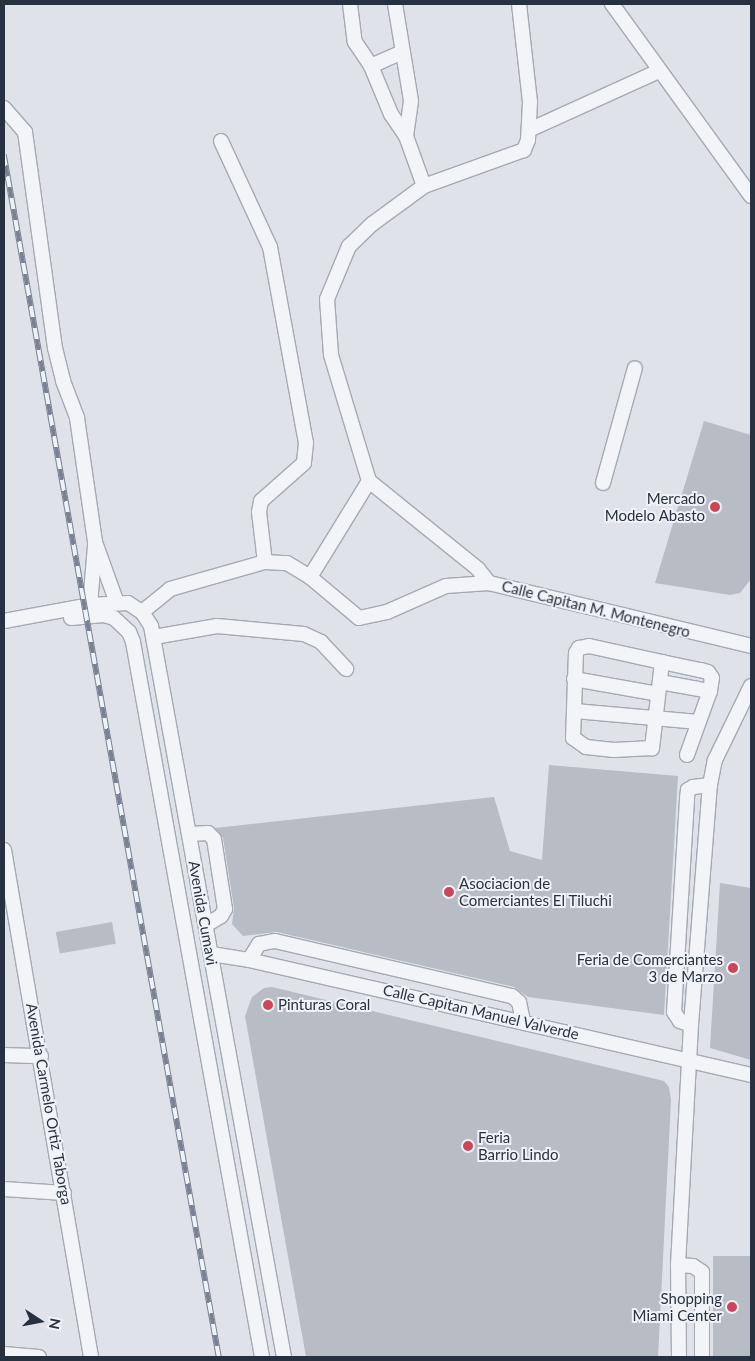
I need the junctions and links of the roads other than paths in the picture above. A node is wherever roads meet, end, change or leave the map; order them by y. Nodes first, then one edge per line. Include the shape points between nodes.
1 (350, 4) edge
2 (395, 4) edge
3 (519, 4) edge
4 (612, 4) edge
5 (402, 52) junction
6 (371, 66) junction
7 (659, 71) junction
8 (4, 108) edge
9 (529, 130) junction
10 (406, 136) junction
11 (222, 141) dead end
12 (424, 186) junction
13 (751, 196) edge
14 (636, 368) dead end
15 (369, 481) junction
16 (602, 483) dead end
17 (95, 542) junction
18 (264, 562) junction
19 (310, 577) junction
20 (488, 583) junction
21 (117, 603) junction
22 (90, 605) junction
23 (142, 612) junction
24 (4, 623) edge
25 (154, 637) junction
26 (751, 646) edge
27 (662, 662) junction
28 (346, 669) dead end
29 (574, 679) junction
30 (751, 686) edge
31 (659, 688) junction
32 (710, 691) junction
33 (575, 711) junction
34 (655, 718) junction
35 (699, 722) junction
36 (172, 737) junction
37 (150, 741) junction
38 (687, 755) dead end
39 (710, 785) junction
40 (189, 834) junction
41 (4, 850) edge
42 (8, 896) edge
43 (206, 925) junction
44 (211, 954) junction
45 (249, 960) junction
46 (524, 1021) junction
47 (691, 1025) junction
48 (4, 1055) edge
49 (41, 1056) junction
50 (691, 1061) junction
51 (751, 1075) edge
52 (238, 1106) junction
53 (218, 1111) junction
54 (4, 1188) edge
55 (64, 1193) junction
56 (678, 1266) junction
57 (4, 1354) edge
58 (39, 1357) edge
59 (91, 1357) edge
60 (262, 1357) edge
61 (284, 1357) edge
62 (679, 1357) edge
63 (702, 1357) edge

1 - 6 street via 355,42
2 - 5 street
3 - 9 street via 530,102
4 - 7 street
5 - 6 street
5 - 10 street via 411,101
6 - 10 street via 391,114
7 - 9 street
7 - 13 street
8 - 17 street via 25,132 55,348 62,381 77,418
9 - 12 street via 524,150 517,156
10 - 12 street
11 - 18 street via 270,247 306,443 304,463 261,501 259,512
12 - 15 street via 372,224 349,246 327,298 330,355
14 - 16 street
15 - 19 street
15 - 20 street, Calle Capitan M. Montenegro via 478,569
17 - 21 street
17 - 22 street
18 - 19 street via 287,563
18 - 23 street via 170,590
19 - 20 street via 349,612 367,618 446,586
20 - 26 street, Calle Capitan M. Montenegro
21 - 22 street, Avenida Cumavi
21 - 23 street, Avenida Cumavi via 135,605
22 - 24 street, Avenida Cumavi
23 - 25 street, Avenida Cumavi
24 - 37 street, Avenida Cumavi via 15,627 104,615 122,623 133,642
25 - 28 street via 217,626 304,634 321,642
25 - 36 street, Avenida Cumavi
27 - 29 street via 583,646 576,653
27 - 31 street
27 - 32 street via 708,672 712,678
29 - 31 street
29 - 33 street
30 - 39 street via 715,760
31 - 32 street
31 - 34 street
32 - 35 street
33 - 34 street
33 - 34 street via 572,729 577,743 614,750 652,748
34 - 35 street
35 - 38 street
36 - 37 street
36 - 40 street, Avenida Cumavi
37 - 53 street, Avenida Cumavi
39 - 47 street
39 - 47 street via 693,787 688,790 687,798 674,1012 680,1021
40 - 43 street, Avenida Cumavi
40 - 43 street via 208,833 214,839 225,909 221,916
41 - 42 street, Avenida Carmelo Ortiz Taborga
42 - 49 street, Avenida Carmelo Ortiz Taborga
43 - 44 street, Avenida Cumavi
44 - 45 street, Calle Capitan Manuel Valverde
44 - 52 street, Avenida Cumavi
45 - 46 street, Calle Capitan Manuel Valverde
45 - 46 street via 258,944 275,941 512,996 519,1002
46 - 50 street, Calle Capitan Manuel Valverde
47 - 50 street
48 - 49 street
49 - 55 street, Avenida Carmelo Ortiz Taborga
50 - 51 street, Calle Capitan Manuel Valverde
50 - 56 street
52 - 53 street
52 - 61 street, Avenida Cumavi
53 - 60 street, Avenida Cumavi
54 - 55 street
55 - 59 street, Avenida Carmelo Ortiz Taborga
56 - 62 street
56 - 63 street via 693,1266 702,1272
57 - 58 street

